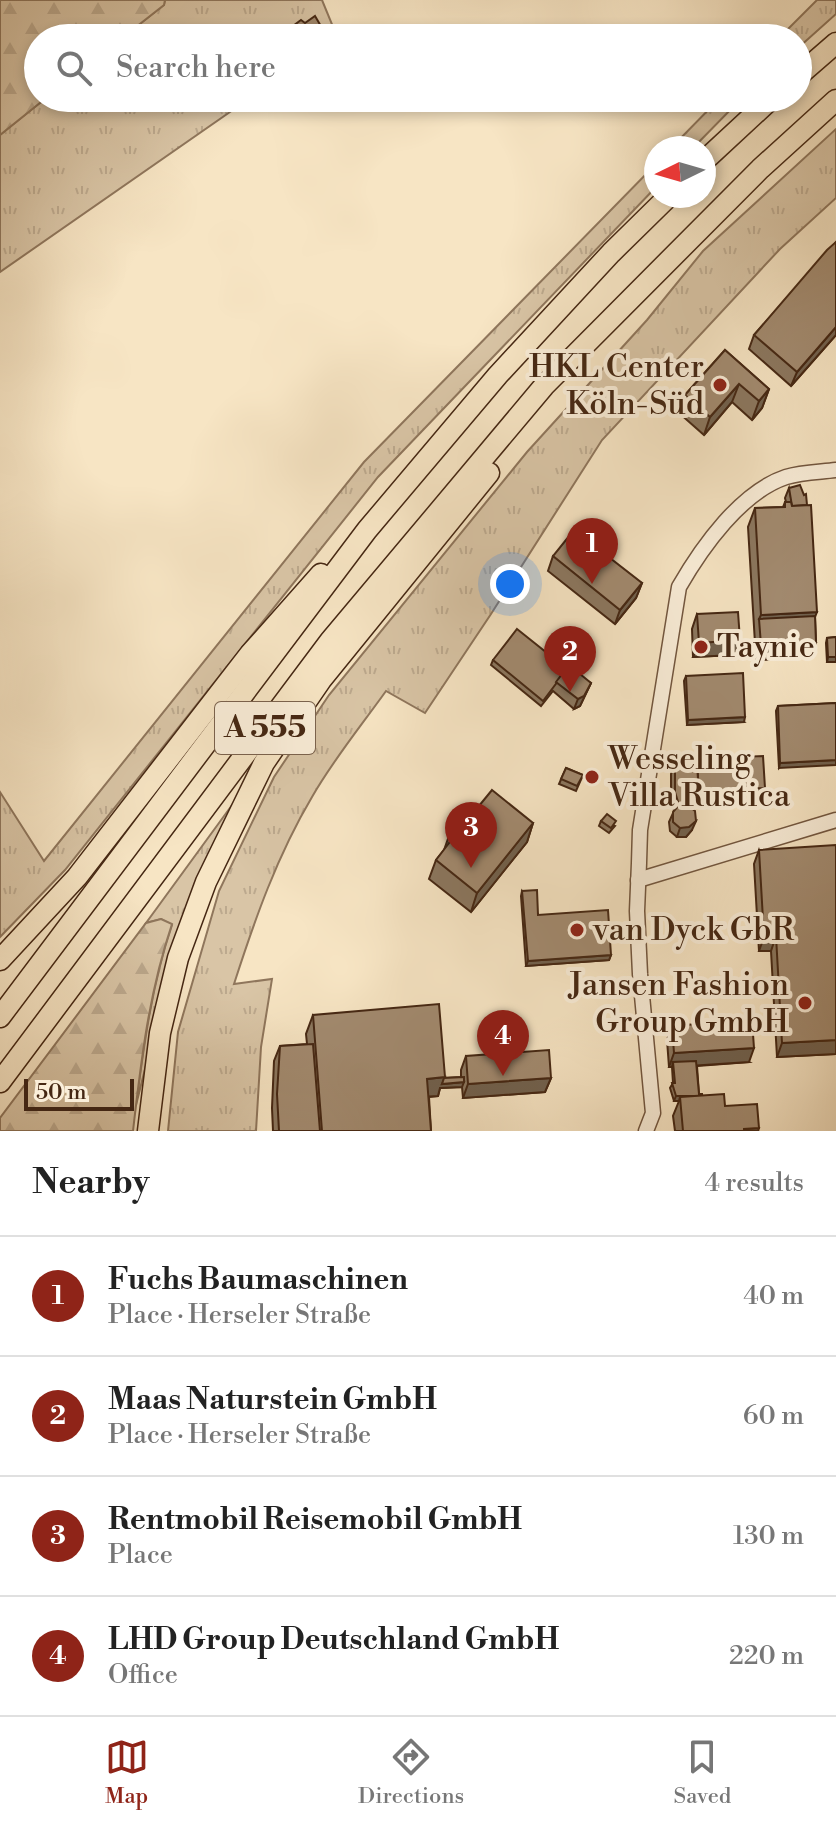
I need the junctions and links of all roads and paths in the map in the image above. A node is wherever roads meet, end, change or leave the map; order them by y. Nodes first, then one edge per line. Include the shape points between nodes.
1 (836, 43) edge
2 (812, 64) edge
3 (836, 100) edge
4 (757, 112) edge
5 (716, 150) edge
6 (657, 208) edge
7 (544, 386) junction
8 (836, 470) edge
9 (367, 530) junction
10 (836, 820) edge
11 (638, 880) junction
12 (0, 960) edge
13 (0, 1017) edge
14 (0, 1082) edge
15 (148, 1131) edge
16 (646, 1131) edge

1 - 2 highway
3 - 7 highway, A 555
4 - 5 highway
6 - 9 highway, A 555 via 498,375
7 - 14 highway, A 555 via 330,641
7 - 15 highway via 519,437 321,680 264,763 206,882 178,958 160,1033
8 - 11 street via 785,477 750,497 698,553 679,587 640,830
9 - 12 highway via 259,643 77,877
9 - 13 highway, A 555
10 - 11 street
11 - 16 street via 640,974 653,1113

